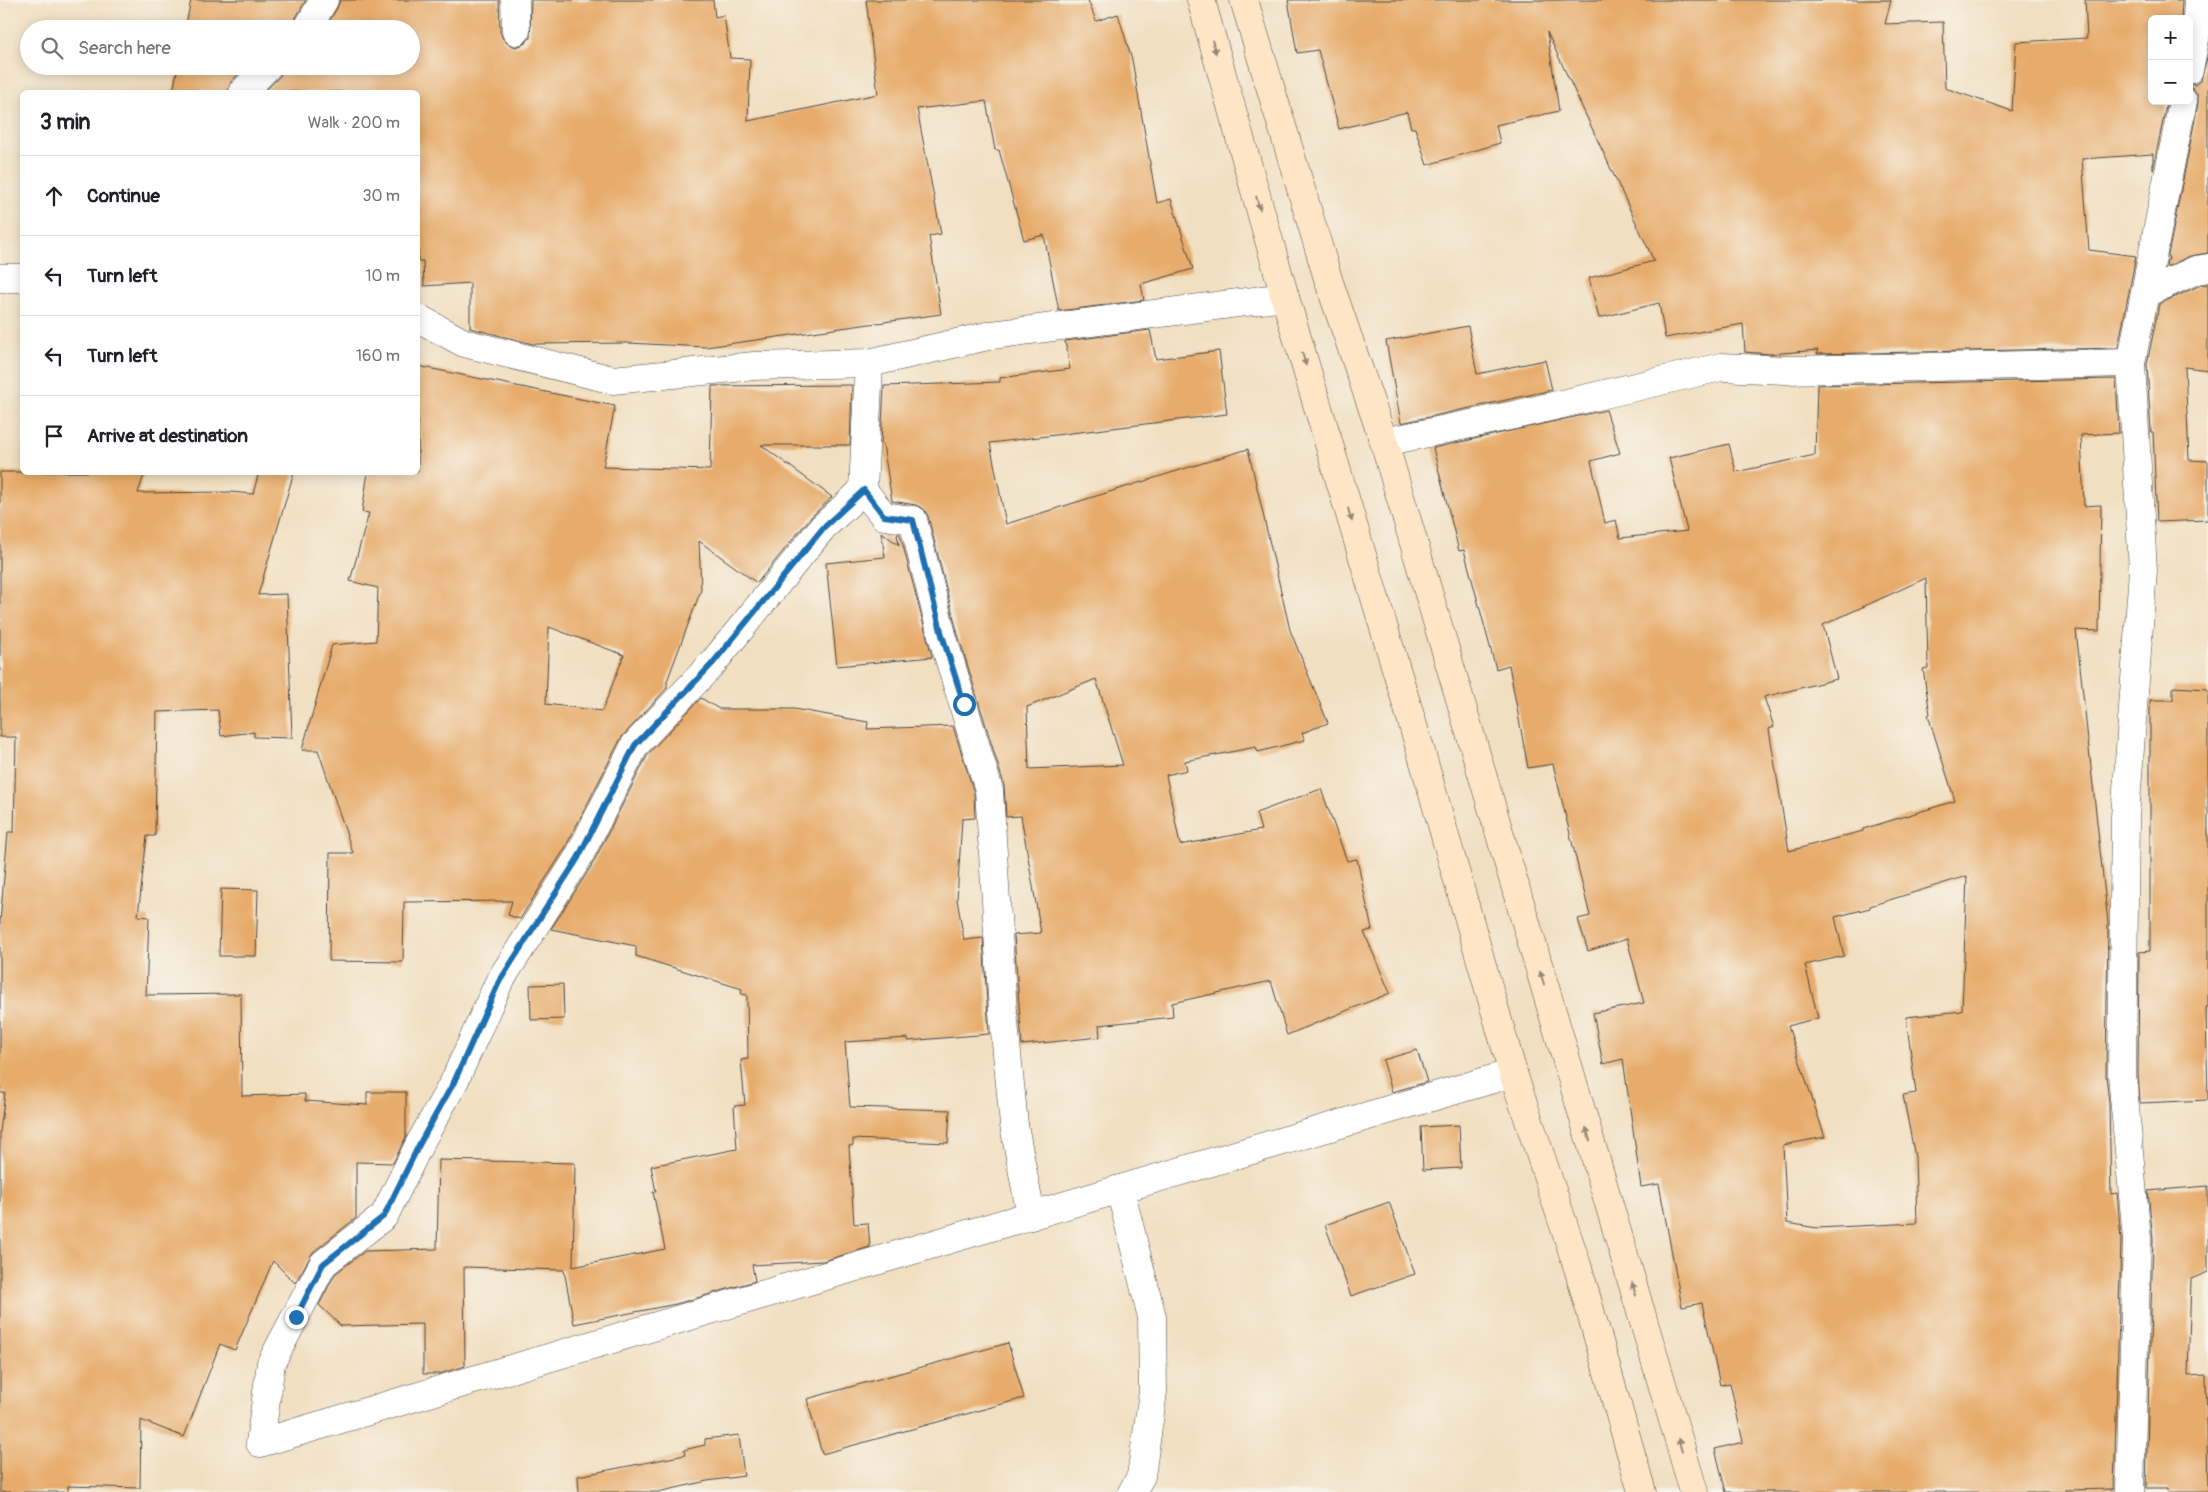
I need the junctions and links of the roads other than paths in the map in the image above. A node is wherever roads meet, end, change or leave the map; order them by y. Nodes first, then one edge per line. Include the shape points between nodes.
1 (324, 0) edge
2 (515, 0) edge
3 (1201, 0) edge
4 (1244, 0) edge
5 (2198, 0) edge
6 (312, 20) edge
7 (516, 31) dead end
8 (2191, 60) edge
9 (259, 75) edge
10 (245, 90) edge
11 (2182, 105) edge
12 (2208, 268) edge
13 (0, 278) edge
14 (20, 278) edge
15 (2146, 293) junction
16 (1285, 297) junction
17 (420, 319) edge
18 (869, 363) junction
19 (2131, 363) junction
20 (1384, 442) junction
21 (864, 490) junction
22 (1513, 1073) junction
23 (1120, 1189) junction
24 (1032, 1216) junction
25 (1132, 1492) edge
26 (1642, 1492) edge
27 (1694, 1492) edge
28 (2130, 1492) edge

1 - 6 street
2 - 7 street
3 -> 16 street
4 - 20 street via 1329,282
5 - 8 street
9 - 10 street
11 - 15 street
12 - 15 street via 2196,270
13 - 14 street
15 - 19 street
16 - 18 street via 992,335
16 -> 22 street
17 - 18 street via 464,342 613,380 754,366
18 - 21 street
19 - 20 street via 1785,370 1721,367
19 - 28 street via 2143,570 2124,817 2122,1075 2137,1239
27 -> 20 street
21 - 24 street via 884,516 913,520 942,635 990,790 1003,1012 1014,1125
21 - 24 street via 824,527 712,664 635,745 578,858 499,982 454,1082 384,1216 323,1264 270,1364 260,1443
22 - 23 street
22 - 26 street via 1578,1268
23 - 24 street
23 - 25 street via 1152,1317 1154,1392 1141,1476

